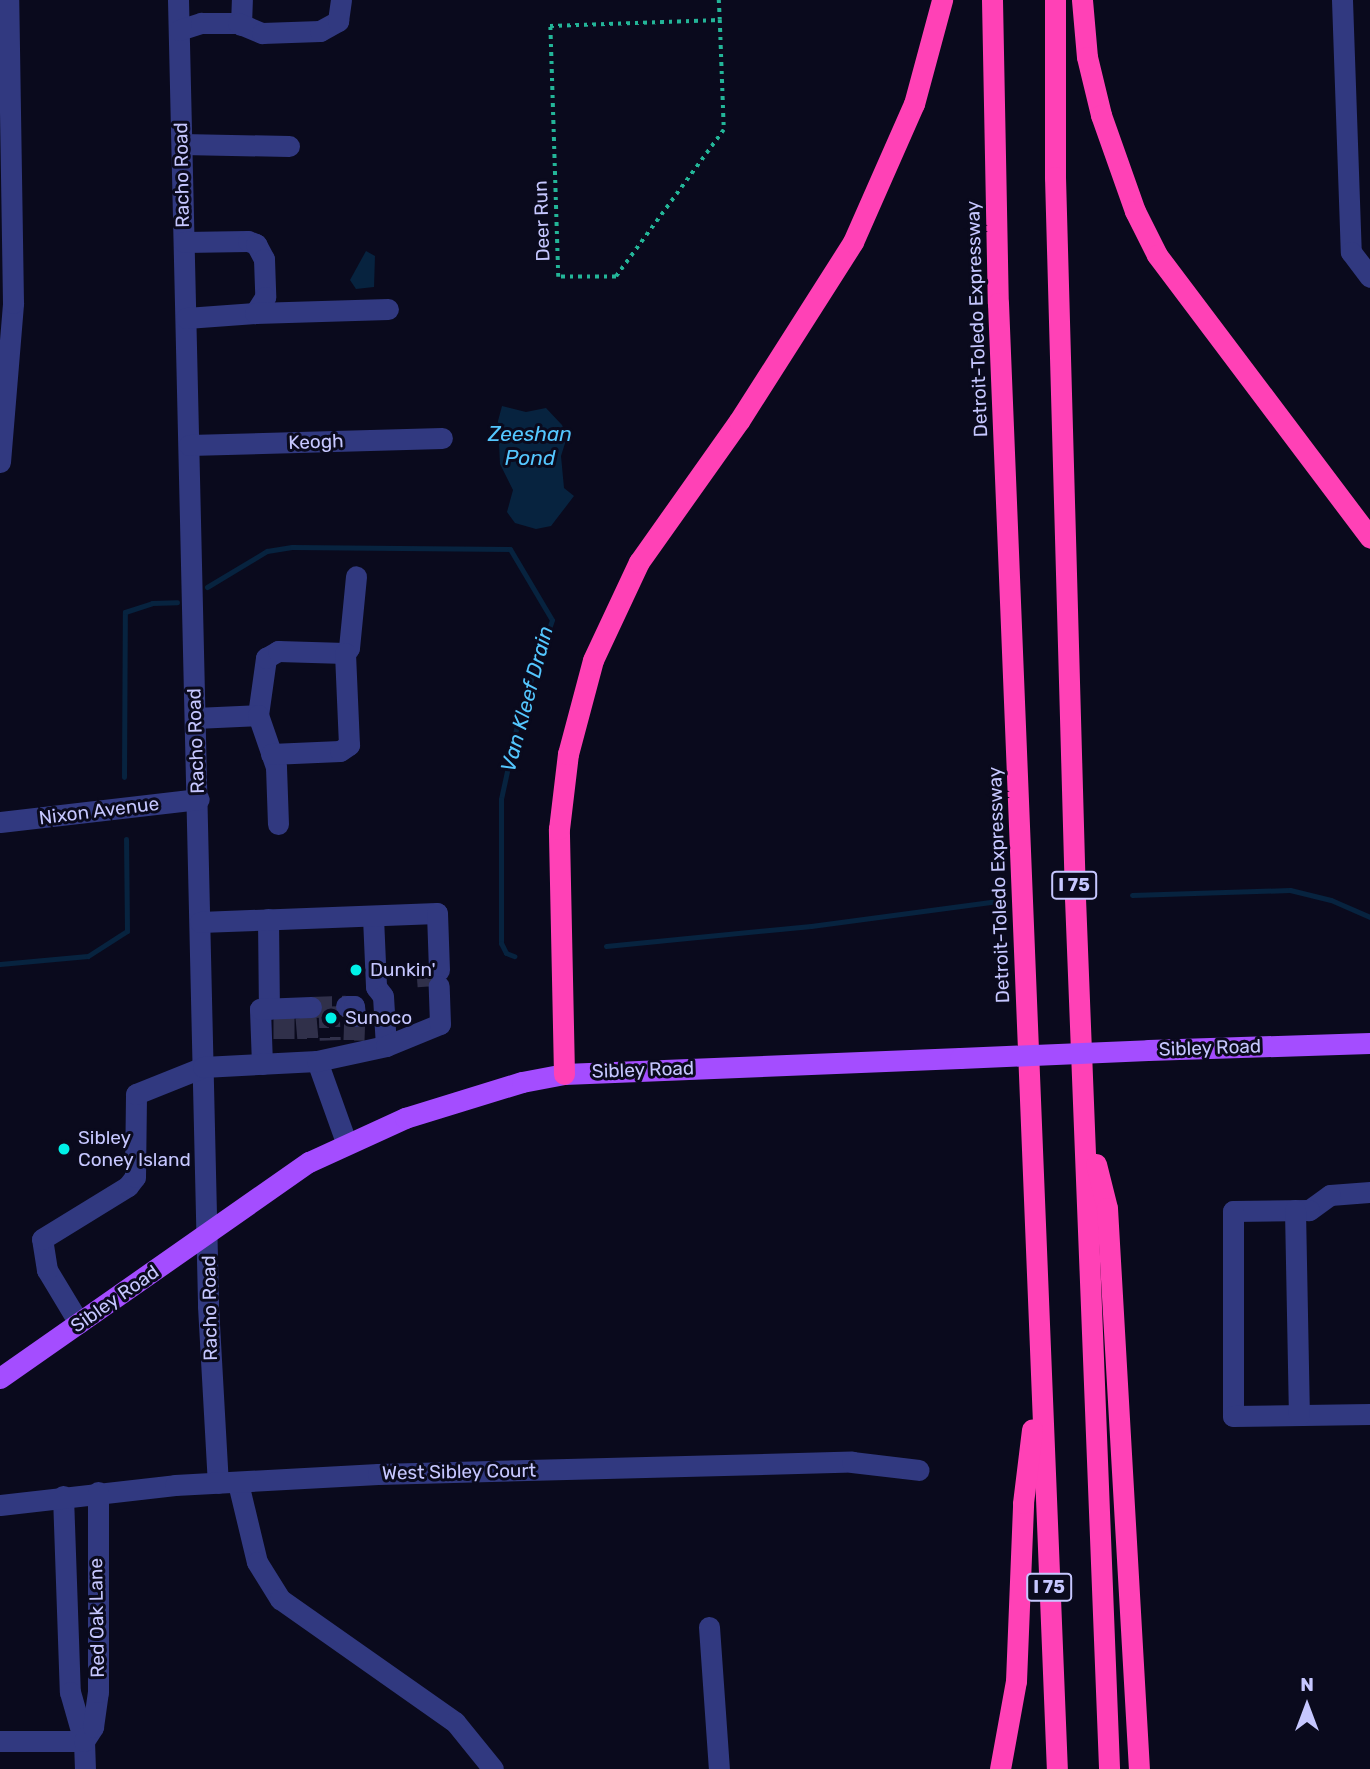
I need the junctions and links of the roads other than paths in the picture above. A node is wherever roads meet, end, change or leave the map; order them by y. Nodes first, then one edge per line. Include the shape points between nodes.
1 (8, 0) edge
2 (178, 0) edge
3 (242, 0) edge
4 (341, 0) edge
5 (942, 0) edge
6 (992, 0) edge
7 (1055, 0) edge
8 (1082, 0) edge
9 (1342, 0) edge
10 (241, 25) junction
11 (178, 30) junction
12 (181, 144) junction
13 (289, 146) dead end
14 (184, 242) junction
15 (1370, 277) edge
16 (388, 309) dead end
17 (255, 313) junction
18 (186, 318) junction
19 (442, 438) dead end
20 (189, 446) junction
21 (0, 462) edge
22 (1370, 538) edge
23 (356, 576) dead end
24 (345, 653) junction
25 (258, 715) junction
26 (195, 718) junction
27 (271, 754) junction
28 (199, 799) junction
29 (0, 822) edge
30 (278, 824) dead end
31 (373, 917) junction
32 (268, 919) junction
33 (200, 922) junction
34 (308, 1010) tunnel mouth
35 (279, 1011) junction
36 (1370, 1043) edge
37 (386, 1046) junction
38 (319, 1052) junction
39 (262, 1064) junction
40 (204, 1067) junction
41 (564, 1074) junction
42 (1085, 1121) junction
43 (346, 1142) junction
44 (1370, 1192) edge
45 (1295, 1210) junction
46 (209, 1230) junction
47 (79, 1323) junction
48 (0, 1378) edge
49 (1040, 1405) junction
50 (1370, 1414) edge
51 (1299, 1415) junction
52 (919, 1470) dead end
53 (228, 1482) junction
54 (98, 1492) junction
55 (63, 1496) junction
56 (0, 1505) edge
57 (709, 1627) dead end
58 (0, 1741) edge
59 (84, 1741) junction
60 (85, 1769) edge
61 (493, 1769) edge
62 (719, 1769) edge
63 (1000, 1769) edge
64 (1057, 1769) edge
65 (1108, 1769) edge
66 (1139, 1769) edge

1 - 21 street via 13,303
2 - 11 street, Racho Road
3 - 10 street
4 - 10 street via 338,21 320,31 262,33
5 - 41 highway via 914,104 853,243 739,421 639,562 593,660 568,754 559,830
6 - 49 highway, Detroit-Toledo Expressway / I 75 via 998,303
7 - 42 highway, I 75 via 1056,219
8 - 22 highway via 1087,57 1101,115 1135,211 1157,255
9 - 15 street via 1351,252
10 - 11 street via 201,23
11 - 12 street, Racho Road
12 - 13 street
12 - 14 street, Racho Road
14 - 17 street via 256,244 264,259 265,296
14 - 18 street, Racho Road
16 - 17 street
17 - 18 street
18 - 20 street, Racho Road
19 - 20 street, Keogh
20 - 26 street, Racho Road
23 - 24 street via 353,641
24 - 25 street via 278,651 265,658
24 - 27 street via 349,745 340,751
25 - 26 street
25 - 27 street
26 - 28 street, Racho Road
27 - 30 street via 276,767
28 - 29 street, Nixon Avenue
28 - 33 street, Racho Road
31 - 32 street
31 - 37 street via 376,987 383,996
31 - 37 street via 437,913 438,947 427,954 440,1024
32 - 33 street
32 - 35 street
33 - 40 street, Racho Road
34 - 35 street
35 - 39 street via 260,1009
36 - 41 main road, Sibley Road, bridge
37 - 38 street
38 - 39 street via 284,1052
38 - 43 street
39 - 40 street
40 - 46 street, Racho Road
40 - 47 street via 136,1094 135,1177 128,1186 42,1239 47,1270
41 - 43 main road, Sibley Road via 458,1101
42 - 65 highway, I 75
42 - 66 highway via 1107,1208
43 - 46 main road, Sibley Road
44 - 45 street via 1330,1195 1309,1210
45 - 51 street
45 - 51 street via 1233,1212 1234,1416
46 - 47 main road, Sibley Road
46 - 53 street, Racho Road
47 - 48 main road, Sibley Road
49 - 63 highway via 1029,1442 1016,1681
49 - 64 highway, Detroit-Toledo Expressway / I 75
50 - 51 street
52 - 53 street, West Sibley Court via 852,1462
53 - 54 street, West Sibley Court
53 - 61 street, Racho Road via 257,1562 280,1600 455,1722
54 - 55 street, West Sibley Court
54 - 59 street, Red Oak Lane via 98,1692 93,1727
55 - 56 street, West Sibley Court
55 - 59 street, Red Oak Lane via 70,1692
57 - 62 street
58 - 59 street
59 - 60 street, Red Oak Lane

